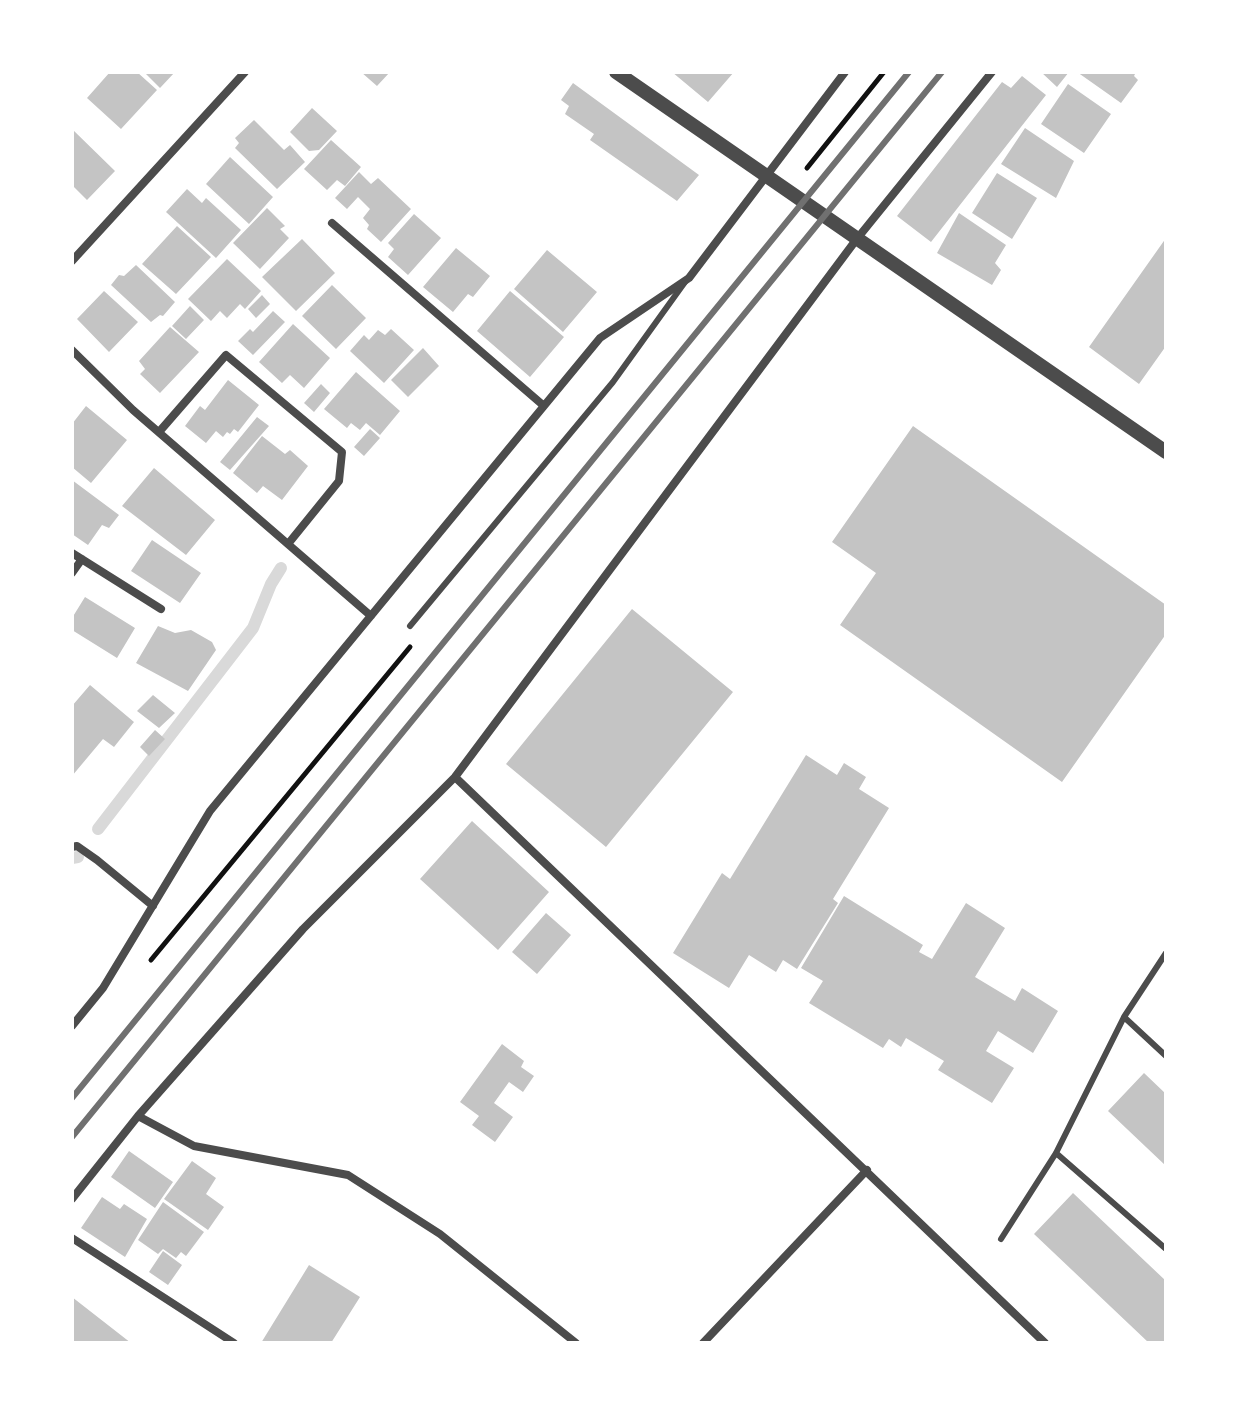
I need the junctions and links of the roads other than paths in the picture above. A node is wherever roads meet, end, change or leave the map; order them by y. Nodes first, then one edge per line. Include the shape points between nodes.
1 (245, 72) edge
2 (616, 72) edge
3 (845, 72) edge
4 (992, 72) edge
5 (766, 177) junction
6 (332, 223) dead end
7 (856, 240) junction
8 (72, 261) edge
9 (689, 278) junction
10 (72, 350) edge
11 (544, 406) junction
12 (159, 432) junction
13 (1166, 452) edge
14 (288, 544) junction
15 (72, 553) edge
16 (82, 559) junction
17 (72, 573) edge
18 (161, 609) dead end
19 (371, 616) junction
20 (410, 626) dead end
21 (455, 777) junction
22 (72, 847) edge
23 (153, 906) junction
24 (1166, 953) edge
25 (1124, 1017) junction
26 (72, 1026) edge
27 (1166, 1056) edge
28 (138, 1116) junction
29 (1056, 1153) junction
30 (867, 1170) junction
31 (72, 1199) edge
32 (72, 1238) edge
33 (1001, 1239) dead end
34 (1166, 1249) edge
35 (234, 1343) edge
36 (576, 1343) edge
37 (703, 1343) edge
38 (1045, 1343) edge

1 - 8 street
2 - 5 street
3 - 5 street
4 - 7 street
5 - 7 street
5 - 9 street
6 - 11 street
7 - 13 street
7 - 21 street
9 - 11 street via 600,338
9 - 20 lane via 613,382
10 - 12 street
11 - 19 street
12 - 14 street
12 - 14 street via 226,355 342,452 339,481
14 - 19 street
15 - 16 street
16 - 17 street
16 - 18 street
19 - 23 street via 210,811
21 - 28 street via 303,929
21 - 30 street
22 - 23 street via 97,860
23 - 26 street via 103,988
24 - 25 lane
25 - 27 lane
25 - 29 lane
28 - 31 street
28 - 36 street via 194,1146 348,1175 440,1234
29 - 33 lane
29 - 34 lane
30 - 37 street
30 - 38 street
32 - 35 street

